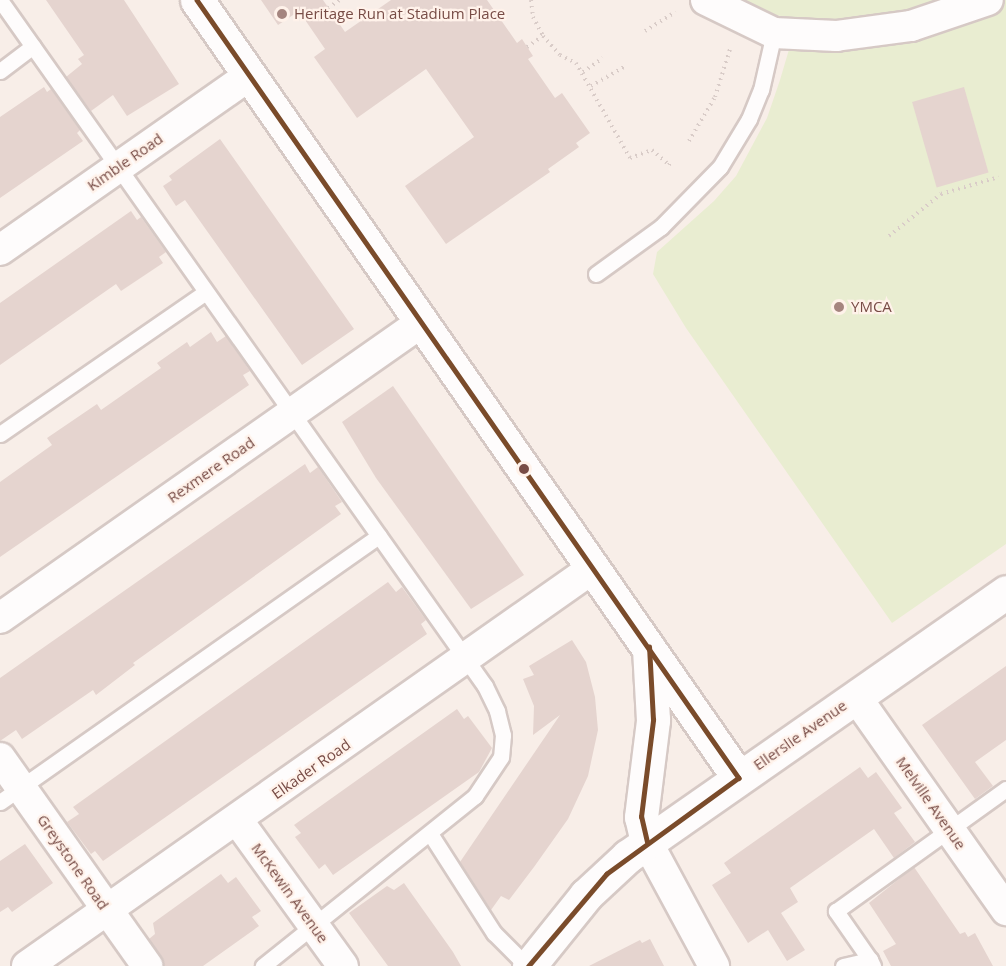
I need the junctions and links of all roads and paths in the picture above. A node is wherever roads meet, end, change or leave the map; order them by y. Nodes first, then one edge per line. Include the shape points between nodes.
1 (0, 0) edge
2 (197, 0) edge
3 (340, 0) edge
4 (531, 0) edge
5 (706, 0) edge
6 (988, 0) edge
7 (676, 12) dead end
8 (313, 18) dead end
9 (645, 31) dead end
10 (774, 33) junction
11 (543, 36) junction
12 (33, 46) junction
13 (731, 46) dead end
14 (527, 47) dead end
15 (603, 58) dead end
16 (624, 67) dead end
17 (0, 71) edge
18 (583, 72) junction
19 (250, 75) junction
20 (591, 86) junction
21 (688, 141) dead end
22 (671, 161) dead end
23 (117, 167) junction
24 (999, 177) dead end
25 (889, 236) dead end
26 (0, 250) edge
27 (596, 274) dead end
28 (206, 292) junction
29 (422, 322) junction
30 (292, 413) junction
31 (0, 434) edge
32 (379, 536) junction
33 (593, 568) junction
34 (1006, 592) edge
35 (0, 618) edge
36 (649, 647) junction
37 (466, 660) junction
38 (856, 697) junction
39 (0, 758) edge
40 (739, 778) junction
41 (1006, 789) edge
42 (11, 795) edge
43 (238, 821) junction
44 (949, 829) junction
45 (431, 835) junction
46 (647, 842) junction
47 (107, 910) junction
48 (1006, 910) edge
49 (315, 928) junction
50 (872, 963) edge
51 (27, 966) edge
52 (147, 966) edge
53 (263, 966) edge
54 (343, 966) edge
55 (528, 966) edge
56 (714, 966) edge
57 (843, 966) edge

1 - 12 lane
2 - 19 street
3 - 8 path
4 - 11 path via 533,17
5 - 10 street
6 - 10 street via 912,26 836,36
7 - 9 path
10 - 27 lane via 761,90 749,119 720,167 661,227
11 - 14 path
11 - 18 path
12 - 17 lane
12 - 23 lane
13 - 21 path via 715,97
15 - 18 path
16 - 20 path
18 - 20 path
19 - 23 street, Kimble Road
19 - 29 street
20 - 22 path via 630,158 652,150 669,165
23 - 26 street, Kimble Road
23 - 28 lane
24 - 25 path via 941,194
28 - 30 lane
28 - 31 lane
29 - 30 street, Rexmere Road
29 - 33 street
30 - 32 lane
30 - 35 street, Rexmere Road
32 - 37 lane
32 - 42 lane
33 - 36 street
33 - 37 street, Elkader Road
34 - 38 street, Ellerslie Avenue
36 - 40 street
36 - 46 street via 653,720 641,817
37 - 43 street, Elkader Road
37 - 45 lane via 497,711 501,757 475,796
38 - 40 street, Ellerslie Avenue
38 - 44 street, Melville Avenue
39 - 42 street, Greystone Road
40 - 46 street, Ellerslie Avenue
41 - 44 lane
42 - 47 street, Greystone Road
43 - 47 street, Elkader Road
43 - 49 street, McKewin Avenue
44 - 48 street, Melville Avenue
44 - 50 lane via 836,911
45 - 49 lane
45 - 55 lane via 494,933
46 - 55 street, Ellerslie Avenue via 586,895
46 - 56 street
47 - 51 street, Elkader Road
47 - 52 street, Greystone Road
49 - 53 lane
49 - 54 street, McKewin Avenue
50 - 57 lane

